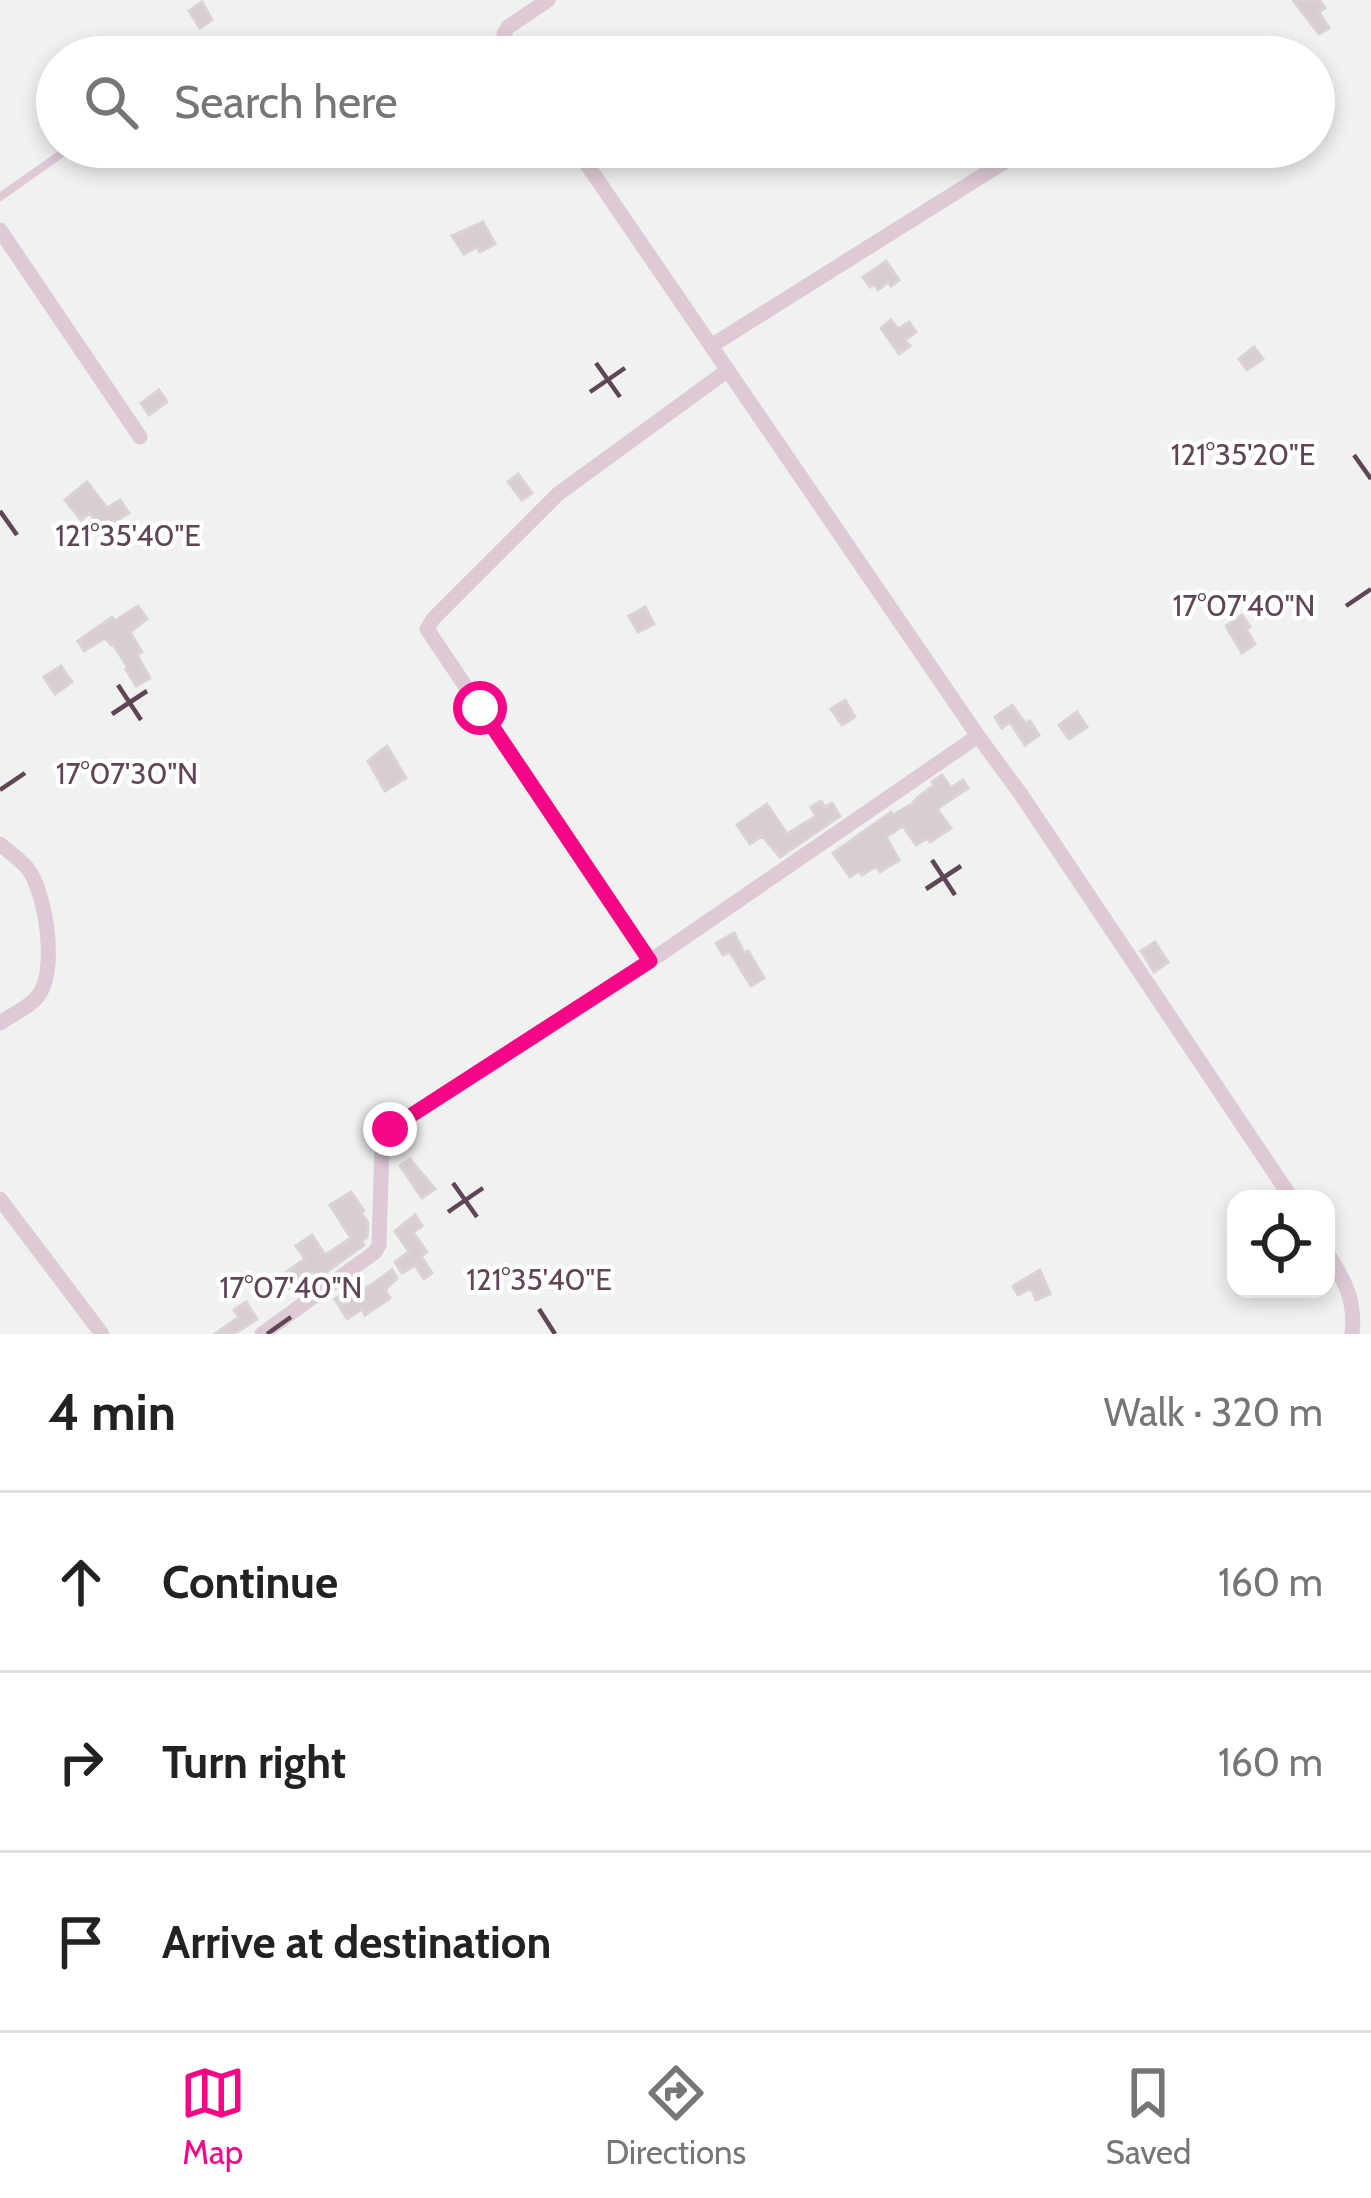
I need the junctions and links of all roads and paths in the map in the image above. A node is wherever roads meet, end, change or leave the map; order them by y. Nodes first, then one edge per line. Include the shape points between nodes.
1 (548, 0) edge
2 (505, 36) edge
3 (41, 168) edge
4 (589, 168) edge
5 (995, 168) edge
6 (0, 197) edge
7 (0, 230) edge
8 (712, 346) junction
9 (728, 370) junction
10 (140, 437) dead end
11 (978, 736) junction
12 (0, 844) edge
13 (650, 961) junction
14 (0, 1023) edge
15 (1286, 1190) edge
16 (0, 1199) edge
17 (1335, 1266) edge
18 (102, 1334) edge
19 (262, 1334) edge
20 (1352, 1334) edge

1 - 2 street
3 - 6 lane
4 - 8 street
5 - 8 street
7 - 10 street
8 - 9 street
9 - 11 street
9 - 13 street via 557,494 427,629
11 - 13 street
11 - 15 street
12 - 14 street via 36,883 50,967 38,997
13 - 19 street via 390,1129 382,1144 376,1252
16 - 18 street
17 - 20 street via 1350,1291

